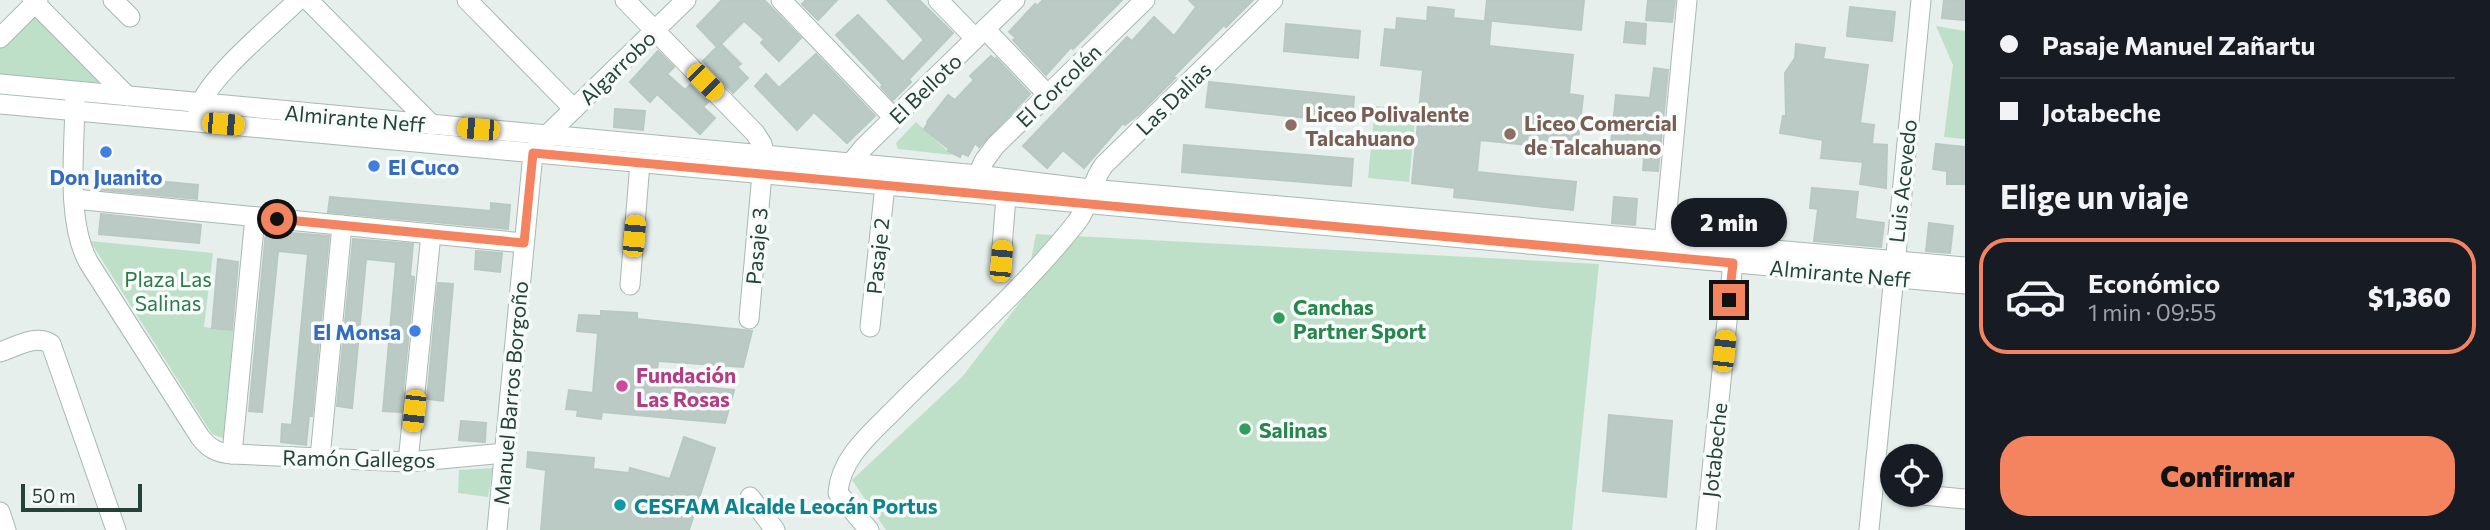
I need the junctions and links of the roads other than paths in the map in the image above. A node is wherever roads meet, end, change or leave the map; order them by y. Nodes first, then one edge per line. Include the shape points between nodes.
1 (113, 0) edge
2 (298, 0) edge
3 (308, 0) edge
4 (467, 0) edge
5 (625, 0) edge
6 (686, 0) edge
7 (780, 0) edge
8 (938, 0) edge
9 (1015, 0) edge
10 (1145, 0) edge
11 (1273, 0) edge
12 (1687, 0) edge
13 (1921, 0) edge
14 (35, 1) edge
15 (130, 17) dead end
16 (654, 31) junction
17 (980, 34) junction
18 (0, 38) edge
19 (0, 84) edge
20 (1048, 94) junction
21 (127, 96) junction
22 (75, 101) junction
23 (0, 104) edge
24 (574, 109) junction
25 (198, 112) junction
26 (894, 118) junction
27 (432, 125) junction
28 (547, 135) junction
29 (533, 153) junction
30 (640, 163) junction
31 (764, 165) junction
32 (848, 173) junction
33 (978, 176) junction
34 (885, 185) junction
35 (1006, 196) junction
36 (1088, 196) junction
37 (74, 199) junction
38 (255, 217) junction
39 (342, 225) junction
40 (431, 234) junction
41 (524, 243) junction
42 (1663, 248) junction
43 (1734, 254) junction
44 (1001, 261) dead end
45 (1965, 267) edge
46 (1893, 269) junction
47 (1965, 284) edge
48 (630, 285) dead end
49 (749, 319) dead end
50 (870, 327) dead end
51 (0, 352) edge
52 (1884, 444) edge
53 (223, 452) junction
54 (505, 453) junction
55 (320, 458) junction
56 (408, 461) junction
57 (750, 497) dead end
58 (1943, 497) edge
59 (1880, 498) edge
60 (1965, 499) edge
61 (0, 512) edge
62 (6, 530) edge
63 (116, 530) edge
64 (497, 530) edge
65 (775, 530) edge
66 (869, 530) edge
67 (1706, 530) edge
68 (1869, 530) edge

1 - 15 street
2 - 25 street via 216,79
3 - 27 street
4 - 24 street
5 - 16 street
6 - 16 street, Algarrobo
7 - 26 street
8 - 17 street
9 - 17 street, El Belloto
10 - 20 street, El Corcolén
11 - 36 street, Las Dalias via 1104,165
12 - 42 street
13 - 46 street, Luis Acevedo
14 - 18 street
14 - 21 street
16 - 24 street, Algarrobo
16 - 31 street via 755,133 762,144
17 - 20 street
17 - 26 street, El Belloto
19 - 22 street, Almirante Neff
20 - 33 street, El Corcolén via 995,146
21 - 22 street, Almirante Neff
21 - 25 street, Almirante Neff
22 - 23 street, Almirante Neff
22 - 25 street, Almirante Neff
22 - 37 street
24 - 28 street, Algarrobo
25 - 27 street, Almirante Neff
25 - 29 street, Almirante Neff
26 - 32 street, El Belloto
27 - 28 street, Almirante Neff
28 - 29 street
28 - 31 street, Almirante Neff
29 - 30 street, Almirante Neff
29 - 41 street, Manuel Barros Borgoño
30 - 31 street, Almirante Neff
30 - 48 street
31 - 32 street, Almirante Neff
31 - 49 street, Pasaje 3
32 - 33 street, Almirante Neff
32 - 34 street, Almirante Neff
33 - 36 street, Almirante Neff
34 - 35 street, Almirante Neff
34 - 50 street, Pasaje 2
35 - 36 street, Almirante Neff
35 - 44 street
36 - 42 street, Almirante Neff
36 - 66 street, Las Dalias via 1079,220 1033,271 845,464 838,493
37 - 38 street
37 - 53 street via 84,253 200,437
38 - 39 street
38 - 53 street
39 - 40 street
39 - 55 street
40 - 41 street
40 - 56 street
41 - 54 street, Manuel Barros Borgoño
42 - 43 street, Almirante Neff
43 - 46 street, Almirante Neff
43 - 67 street, Jotabeche
45 - 46 street, Almirante Neff
46 - 47 street, Almirante Neff
46 - 52 street, Luis Acevedo
51 - 63 street via 34,340 46,341 54,349
53 - 55 street, Ramón Gallegos
54 - 56 street, Ramón Gallegos
54 - 64 street, Manuel Barros Borgoño
55 - 56 street, Ramón Gallegos
57 - 65 street
58 - 60 street
59 - 68 street, Luis Acevedo
61 - 62 street

